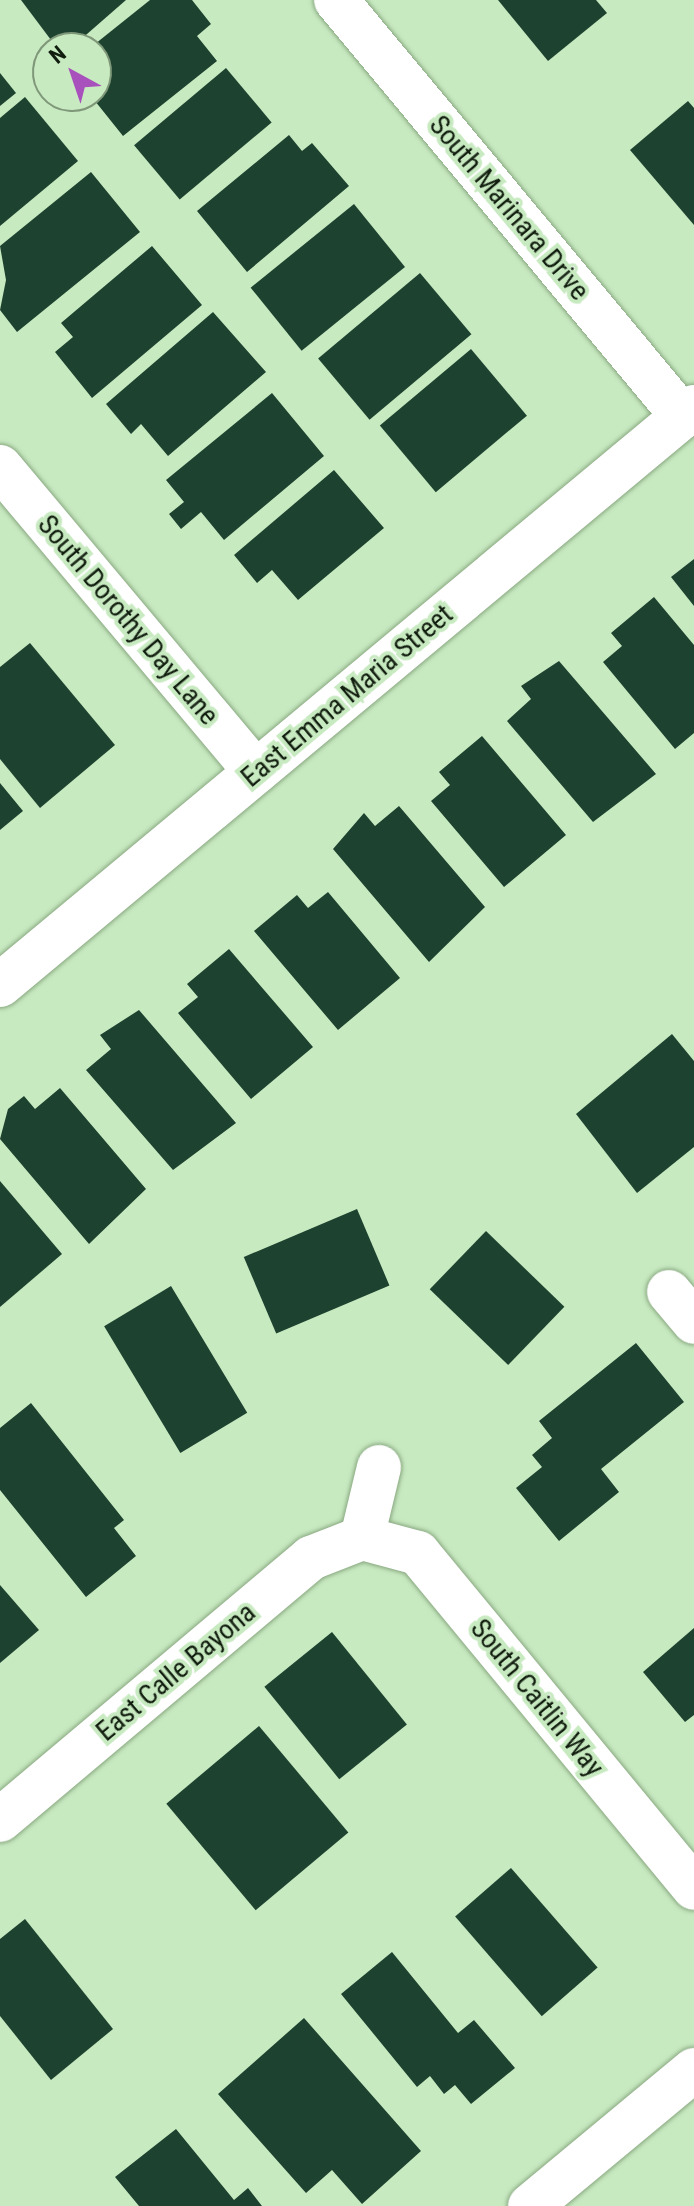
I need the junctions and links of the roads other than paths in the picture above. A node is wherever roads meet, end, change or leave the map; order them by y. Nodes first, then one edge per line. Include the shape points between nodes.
1 (336, 0) edge
2 (688, 412) edge
3 (0, 467) edge
4 (256, 772) junction
5 (0, 985) edge
6 (379, 1467) dead end
7 (362, 1538) junction
8 (0, 1820) edge
9 (694, 1888) edge
10 (694, 2070) edge
11 (530, 2206) edge

1 - 2 street, South Marinara Drive
2 - 4 street, East Emma Maria Street
3 - 4 street, South Dorothy Day Lane
4 - 5 street, East Emma Maria Street
6 - 7 street
7 - 8 street, East Calle Bayona via 311,1558
7 - 9 street, South Caitlin Way via 418,1553
10 - 11 street

